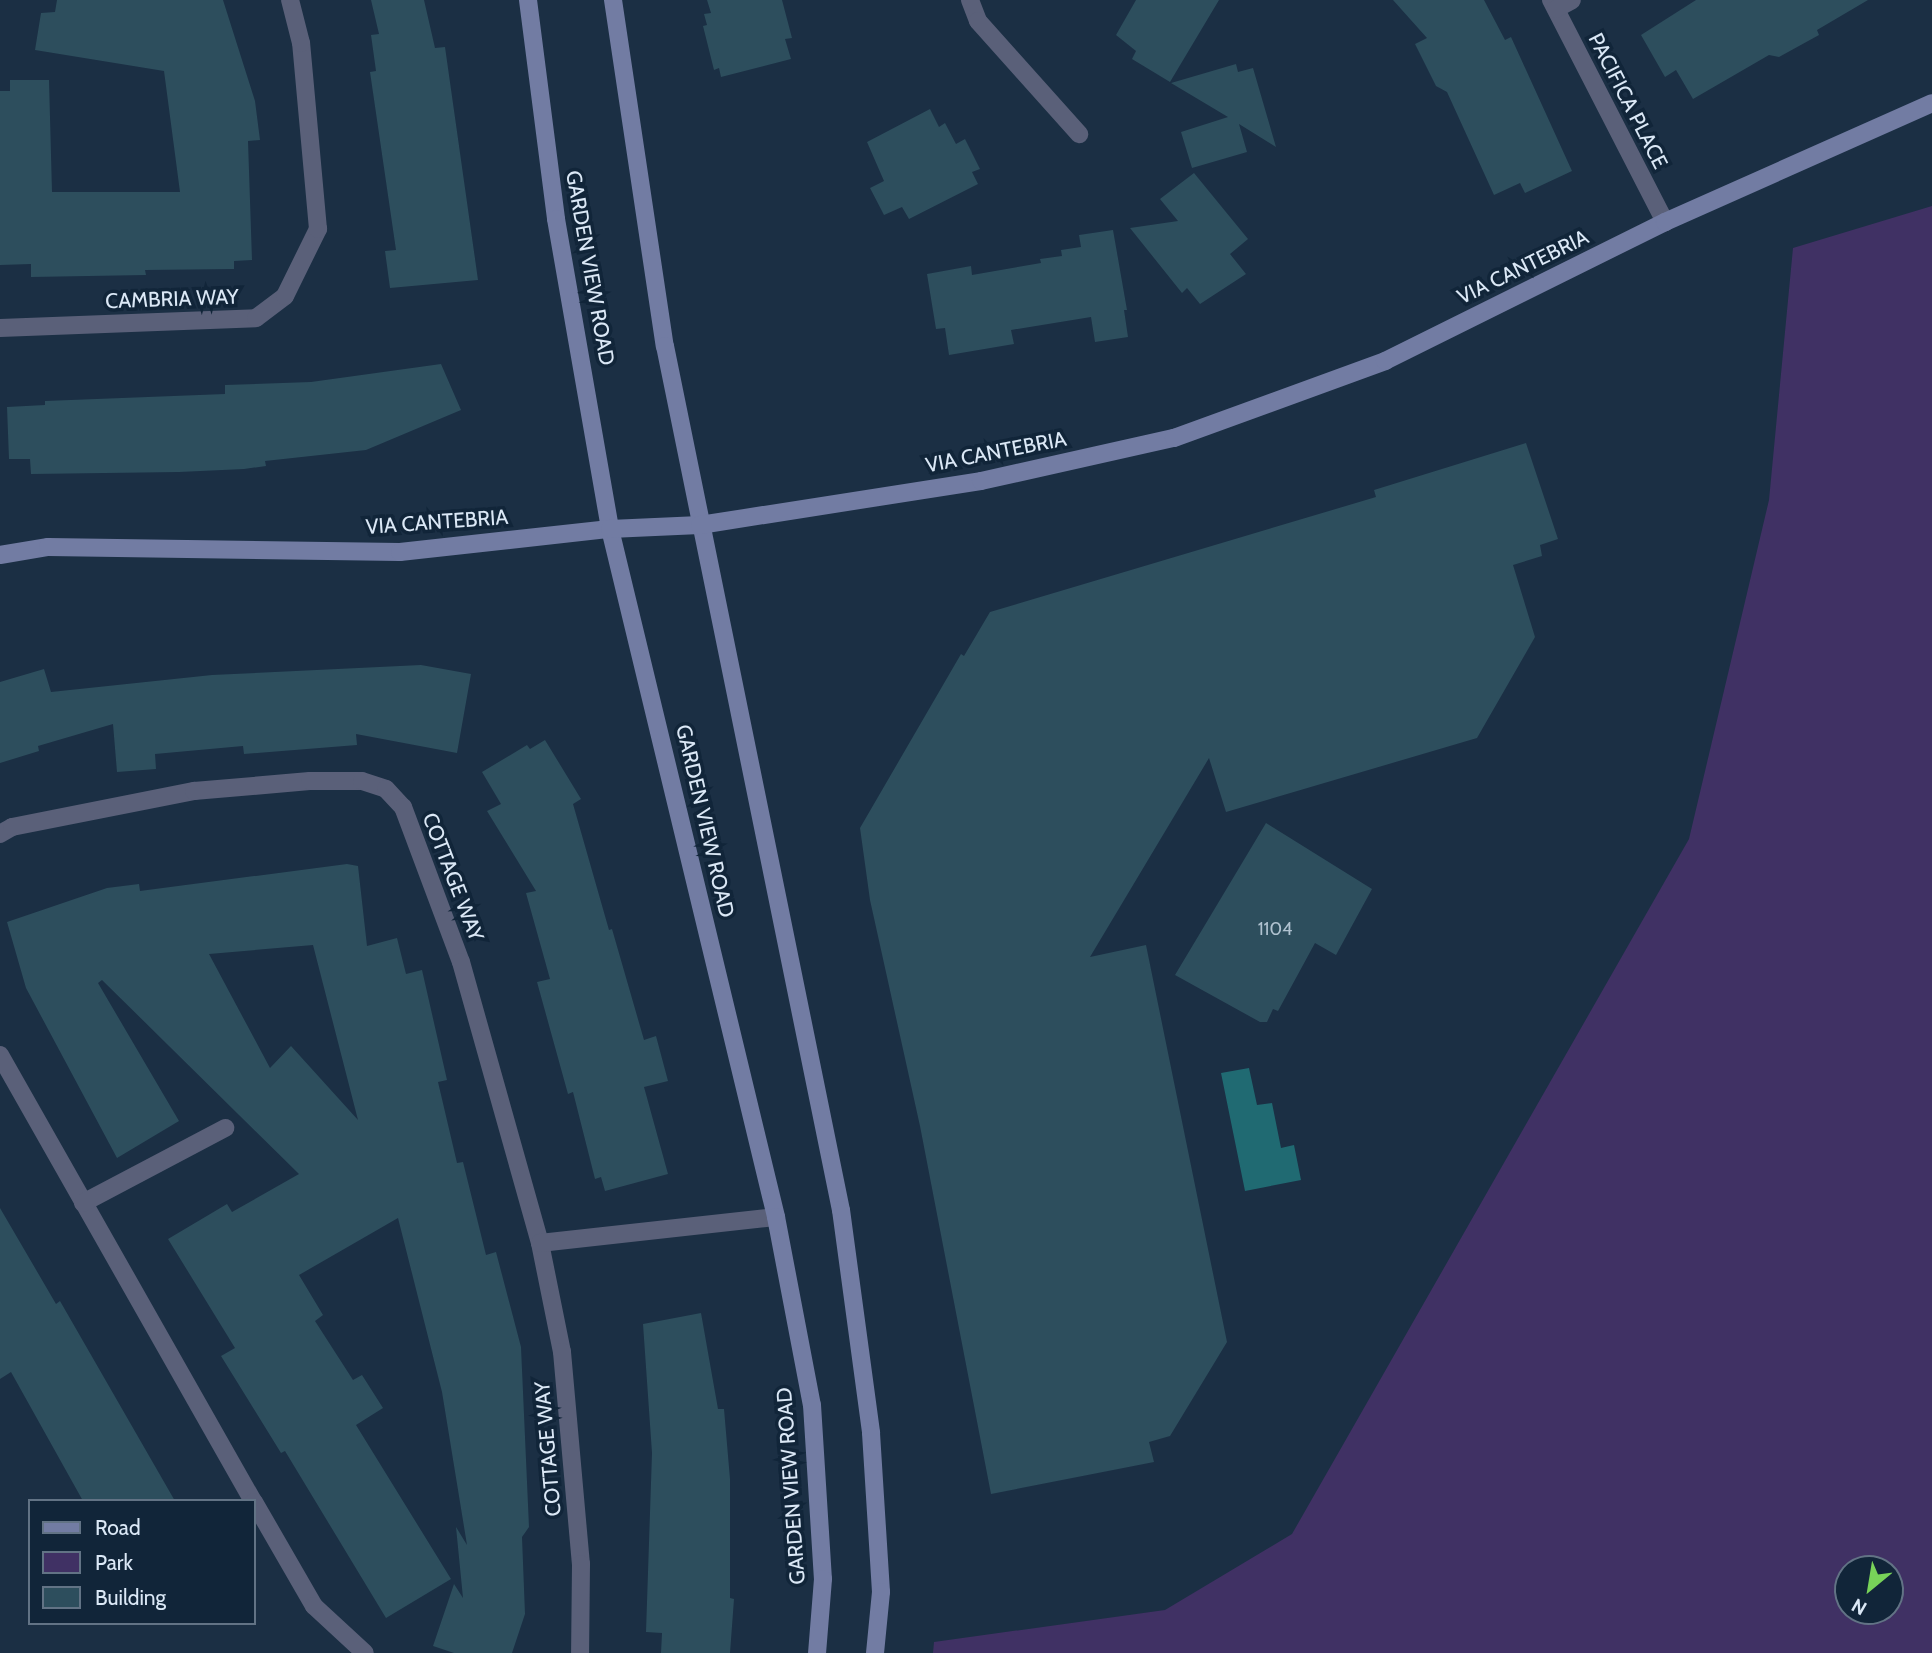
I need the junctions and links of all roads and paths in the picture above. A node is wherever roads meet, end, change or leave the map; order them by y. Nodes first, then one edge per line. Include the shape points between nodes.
1 (290, 0) edge
2 (528, 0) edge
3 (613, 0) edge
4 (970, 0) edge
5 (1559, 3) edge
6 (1932, 103) edge
7 (1079, 134) dead end
8 (1665, 222) junction
9 (0, 328) edge
10 (700, 525) junction
11 (610, 529) junction
12 (0, 555) edge
13 (0, 834) edge
14 (0, 1055) edge
15 (225, 1128) dead end
16 (83, 1203) junction
17 (776, 1217) junction
18 (540, 1243) junction
19 (251, 1499) edge
20 (256, 1507) edge
21 (365, 1653) edge
22 (580, 1653) edge
23 (817, 1653) edge
24 (875, 1653) edge

1 - 9 street, CAMBRIA WAY via 301,43 318,229 285,296 256,318
2 - 11 main road, GARDEN VIEW ROAD via 556,219
3 - 10 main road via 648,244
4 - 7 street via 978,21
5 - 8 street, PACIFICA PLACE
6 - 8 main road, VIA CANTEBRIA
8 - 10 main road, VIA CANTEBRIA via 1385,361 1174,438 981,481
10 - 11 main road, VIA CANTEBRIA
10 - 24 main road via 841,1210 872,1433 881,1592
11 - 12 main road, VIA CANTEBRIA via 400,552 48,547
11 - 17 main road, GARDEN VIEW ROAD
13 - 18 street, COTTAGE WAY via 12,827 194,791 362,780 386,789 403,807 461,961
14 - 16 street
15 - 16 street
16 - 19 street
17 - 18 street
17 - 23 main road, GARDEN VIEW ROAD via 812,1405 823,1579
18 - 22 street, COTTAGE WAY via 562,1353 581,1564
20 - 21 street via 314,1606

